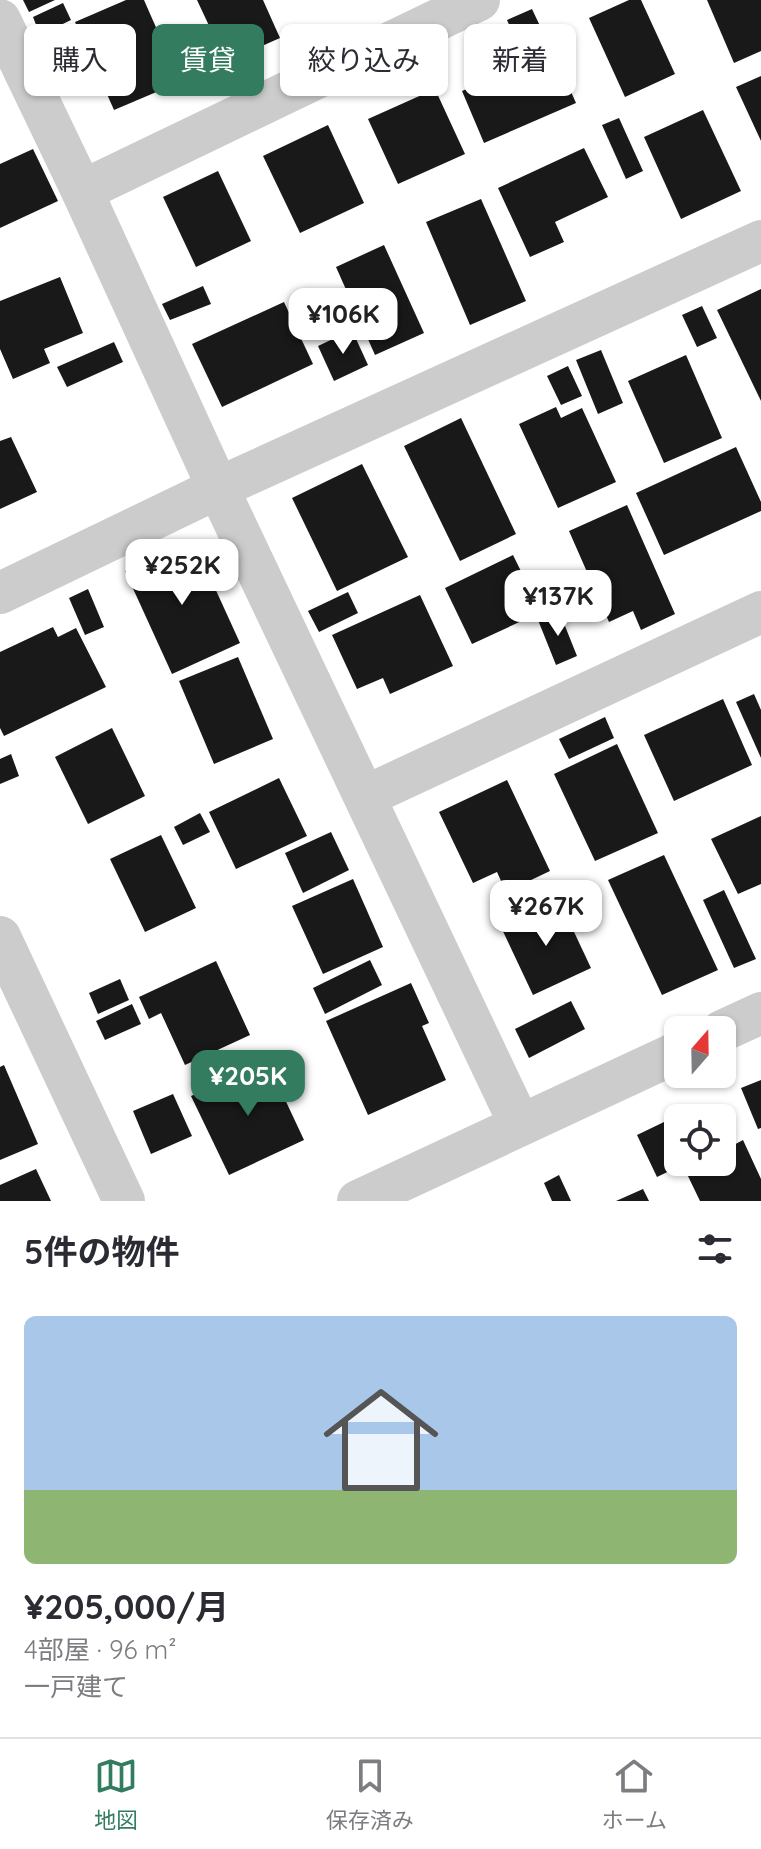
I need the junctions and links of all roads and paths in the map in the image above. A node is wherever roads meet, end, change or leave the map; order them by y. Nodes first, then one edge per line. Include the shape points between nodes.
1 (479, 0) edge
2 (0, 20) edge
3 (82, 191) junction
4 (761, 241) edge
5 (218, 488) junction
6 (0, 593) edge
7 (761, 612) edge
8 (366, 796) junction
9 (0, 937) edge
10 (761, 1013) edge
11 (736, 1025) edge
12 (664, 1058) edge
13 (520, 1125) junction
14 (124, 1201) edge
15 (358, 1201) edge

1 - 3 street
2 - 3 street
3 - 5 street
4 - 5 street
5 - 6 street
5 - 8 street
7 - 8 street
8 - 13 street
9 - 14 street
10 - 11 street
12 - 13 street
13 - 15 street

